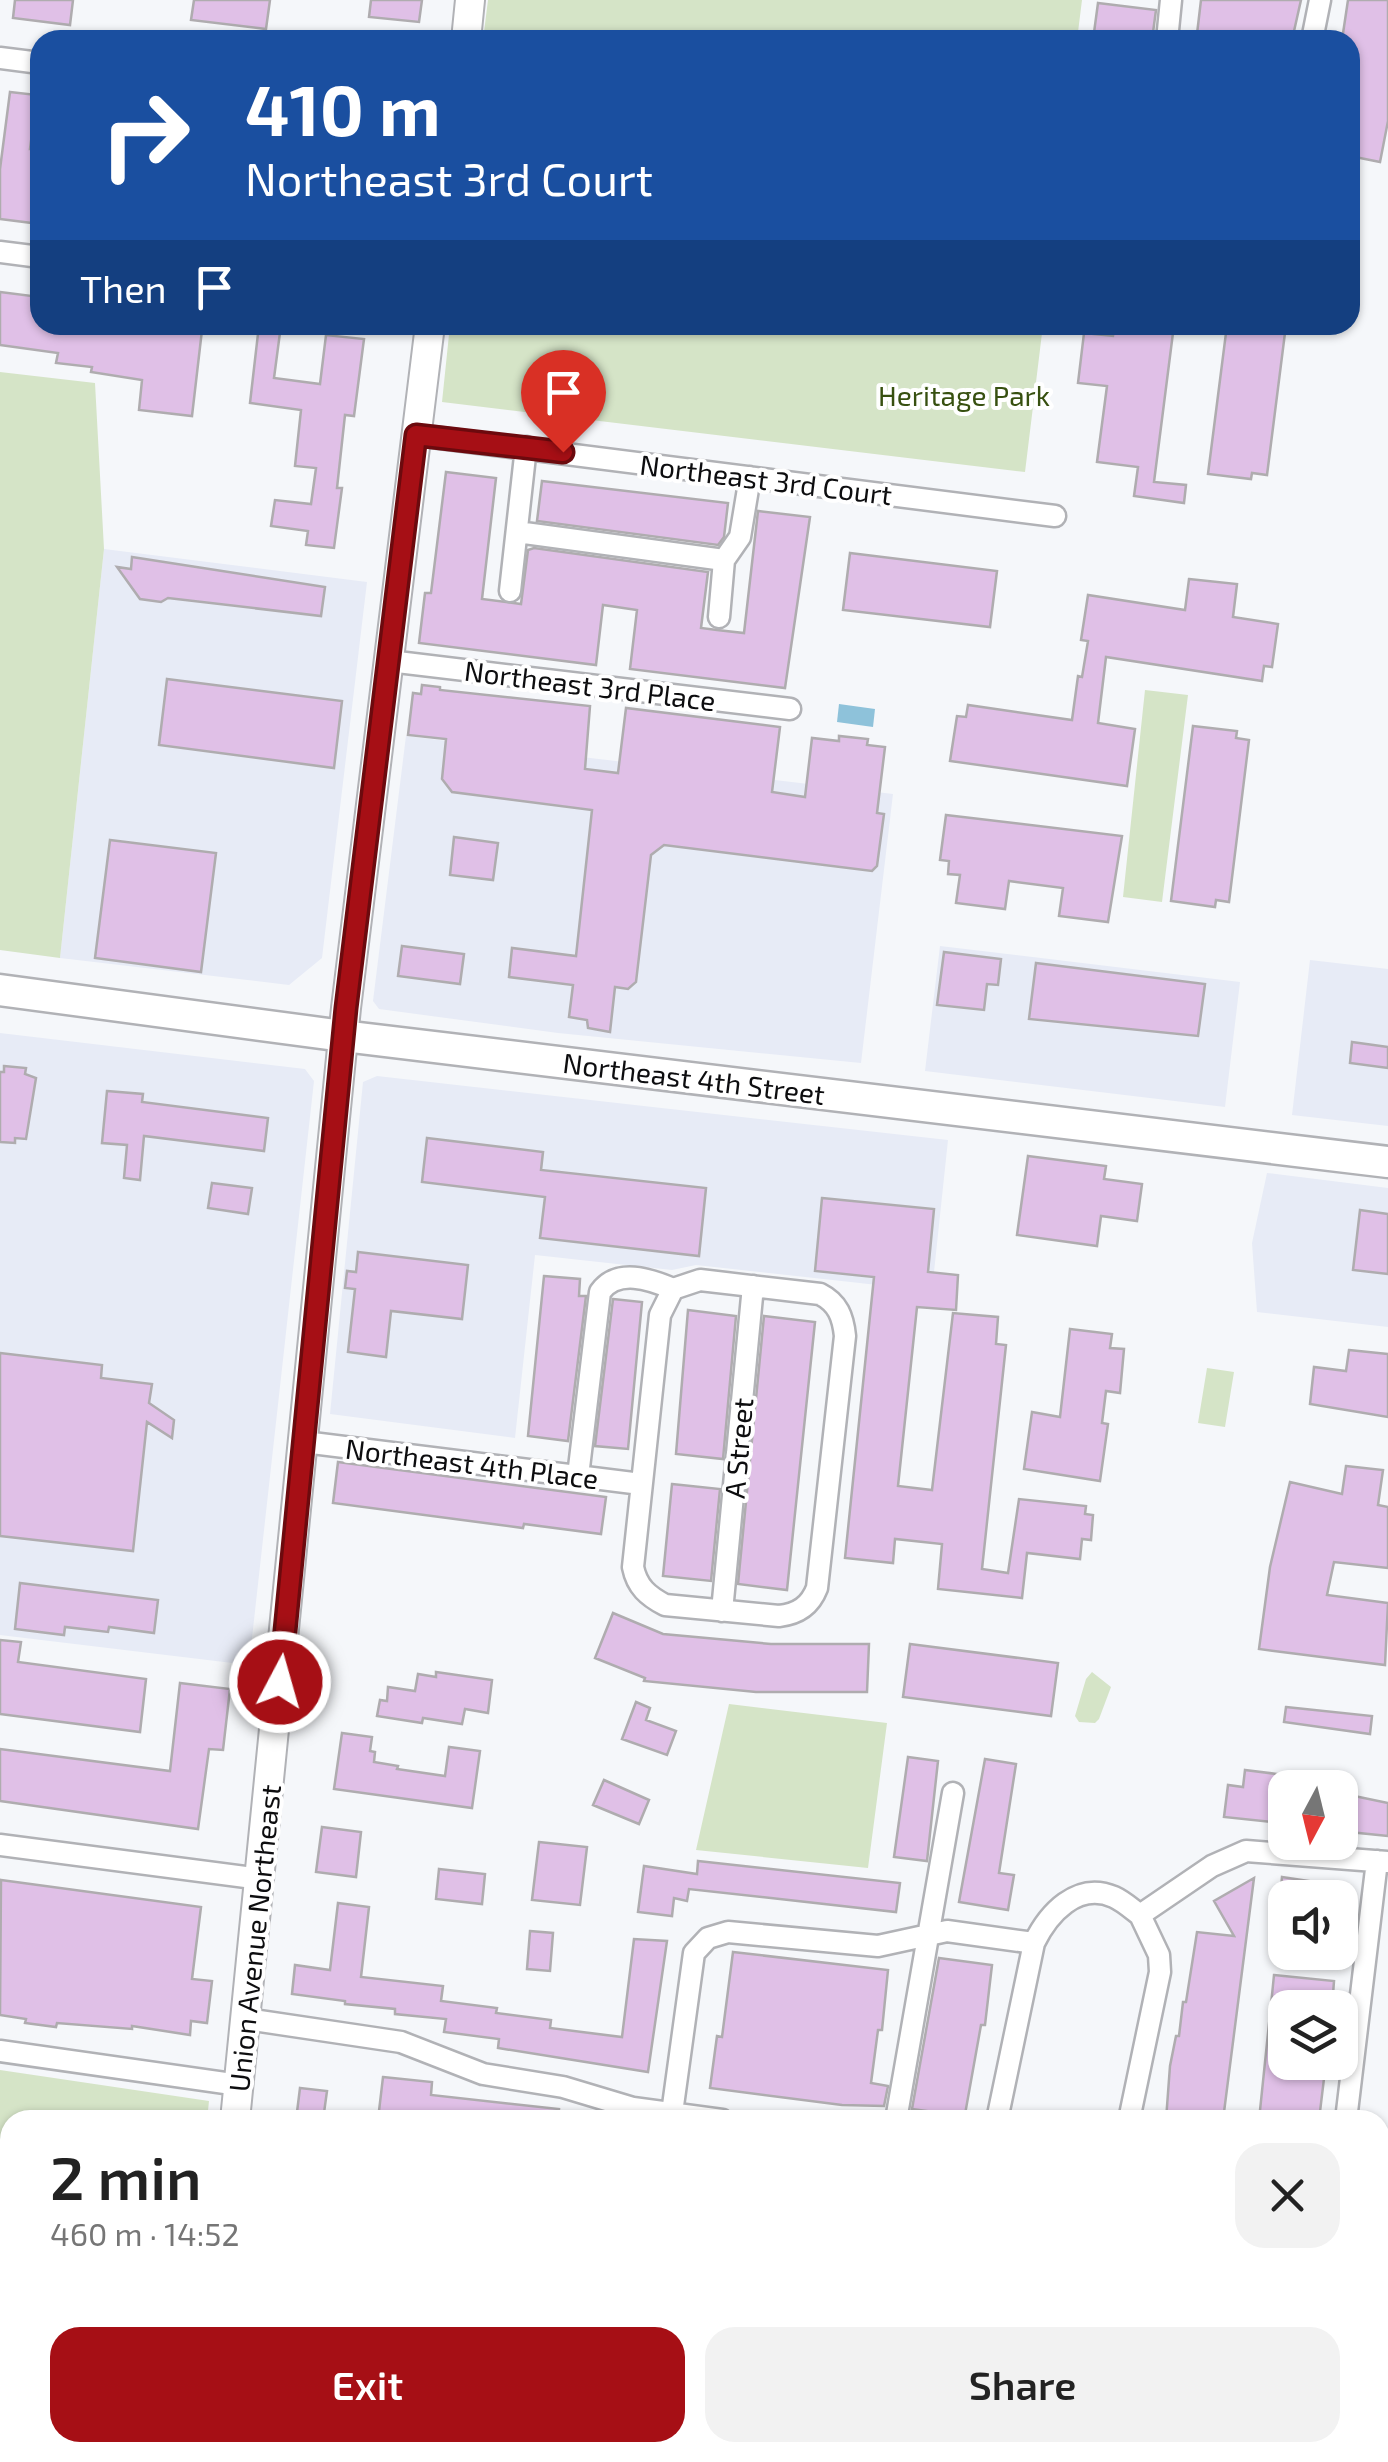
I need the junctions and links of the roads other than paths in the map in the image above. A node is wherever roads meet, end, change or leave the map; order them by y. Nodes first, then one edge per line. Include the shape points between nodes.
1 (470, 0) edge
2 (1171, 0) edge
3 (1320, 0) edge
4 (467, 30) edge
5 (1168, 30) edge
6 (1314, 30) edge
7 (0, 58) edge
8 (30, 61) edge
9 (0, 252) edge
10 (30, 256) edge
11 (429, 335) edge
12 (416, 435) junction
13 (526, 447) junction
14 (750, 477) junction
15 (1056, 516) dead end
16 (517, 532) junction
17 (724, 560) junction
18 (510, 591) dead end
19 (719, 616) dead end
20 (389, 661) junction
21 (790, 709) dead end
22 (0, 990) edge
23 (344, 1036) junction
24 (1388, 1162) edge
25 (753, 1286) junction
26 (673, 1289) junction
27 (304, 1442) junction
28 (578, 1476) junction
29 (641, 1484) junction
30 (722, 1610) junction
31 (953, 1793) dead end
32 (0, 1845) edge
33 (1382, 1861) edge
34 (262, 1879) junction
35 (1140, 1915) junction
36 (927, 1935) junction
37 (1034, 1943) junction
38 (246, 2019) junction
39 (0, 2051) edge
40 (240, 2085) junction
41 (236, 2110) edge
42 (646, 2110) edge
43 (673, 2110) edge
44 (898, 2110) edge
45 (999, 2110) edge
46 (1131, 2110) edge
47 (1347, 2110) edge

1 - 4 street
2 - 5 street
3 - 6 street
7 - 8 street
9 - 10 street
11 - 12 street, Union Avenue Northeast
12 - 13 street, Northeast 3rd Court
12 - 20 street, Union Avenue Northeast
13 - 14 street, Northeast 3rd Court
13 - 16 street
14 - 15 street, Northeast 3rd Court
14 - 17 street via 740,537
16 - 17 street
16 - 18 street
17 - 19 street
20 - 21 street, Northeast 3rd Place
20 - 23 street, Union Avenue Northeast
22 - 23 main road, Northeast 4th Street
23 - 24 main road, Northeast 4th Street
23 - 27 street, Union Avenue Northeast
25 - 26 street via 700,1280
25 - 30 street, A Street
25 - 30 street via 832,1300 845,1336 818,1588 793,1614
26 - 28 street via 619,1277 600,1292
26 - 29 street via 660,1315
27 - 28 street, Northeast 4th Place
27 - 34 street, Union Avenue Northeast
28 - 29 street, Northeast 4th Place
29 - 30 street via 633,1567 642,1588 665,1605
31 - 36 street
32 - 34 street
33 - 35 street via 1246,1851
33 - 47 street
34 - 38 street, Union Avenue Northeast
35 - 37 street via 1114,1897 1078,1896 1046,1918
35 - 46 street via 1160,1972
36 - 37 street via 947,1931
36 - 43 street via 878,1946 728,1932 708,1938 694,1952
36 - 44 street
37 - 45 street
38 - 40 street, Union Avenue Northeast
38 - 42 street via 401,2042 482,2074
39 - 40 street
40 - 41 street, Union Avenue Northeast

